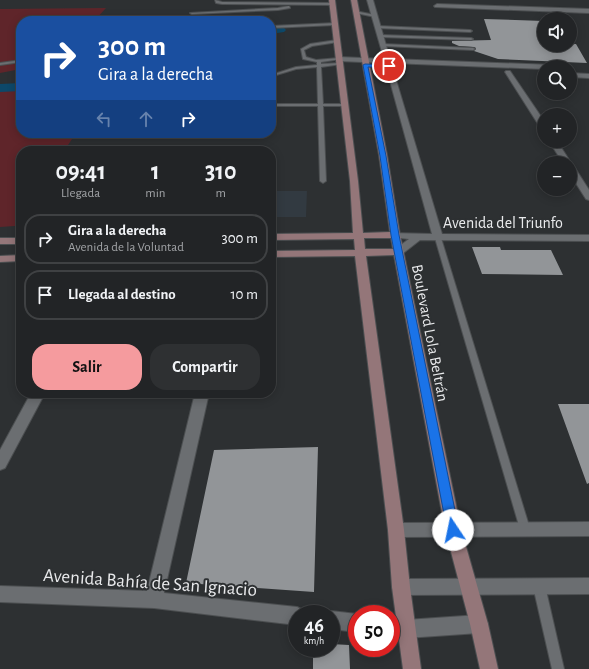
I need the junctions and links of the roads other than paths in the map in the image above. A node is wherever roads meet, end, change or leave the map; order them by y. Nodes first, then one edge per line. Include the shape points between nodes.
1 (217, 0) edge
2 (370, 0) edge
3 (434, 0) edge
4 (499, 0) edge
5 (290, 2) edge
6 (332, 2) edge
7 (355, 6) edge
8 (571, 6) dead end
9 (506, 9) junction
10 (577, 11) junction
11 (589, 12) edge
12 (192, 13) dead end
13 (375, 16) junction
14 (335, 24) junction
15 (276, 27) edge
16 (378, 27) junction
17 (470, 31) dead end
18 (381, 36) junction
19 (471, 39) dead end
20 (338, 41) junction
21 (383, 46) junction
22 (473, 49) dead end
23 (319, 61) junction
24 (16, 62) edge
25 (339, 62) junction
26 (365, 63) junction
27 (388, 63) junction
28 (0, 64) edge
29 (319, 67) junction
30 (476, 67) junction
31 (537, 67) edge
32 (577, 68) edge
33 (589, 69) edge
34 (508, 72) junction
35 (276, 74) edge
36 (537, 74) edge
37 (577, 75) edge
38 (589, 76) edge
39 (276, 100) edge
40 (344, 102) junction
41 (321, 103) junction
42 (276, 105) edge
43 (537, 116) edge
44 (577, 178) edge
45 (323, 181) dead end
46 (589, 197) edge
47 (395, 235) junction
48 (359, 236) junction
49 (276, 237) edge
50 (418, 237) junction
51 (438, 238) junction
52 (589, 238) edge
53 (0, 241) edge
54 (16, 241) edge
55 (360, 252) junction
56 (398, 252) junction
57 (276, 254) edge
58 (0, 258) edge
59 (16, 258) edge
60 (35, 398) edge
61 (201, 398) edge
62 (0, 464) edge
63 (525, 529) junction
64 (589, 529) edge
65 (396, 530) junction
66 (453, 530) junction
67 (468, 586) junction
68 (539, 586) junction
69 (589, 586) edge
70 (401, 587) junction
71 (0, 594) edge
72 (154, 600) junction
73 (400, 608) edge
74 (288, 615) edge
75 (479, 624) junction
76 (400, 628) edge
77 (400, 631) edge
78 (412, 669) edge
79 (489, 669) edge
80 (558, 669) edge

1 - 5 lane via 222,3
2 - 13 street
3 - 9 street via 438,8
4 - 9 street
5 - 6 lane
5 - 12 lane via 284,9
6 - 14 main road
7 - 13 lane
7 - 26 main road, Boulevard Lola Beltrán
8 - 10 street
9 - 10 street
10 - 11 street
13 - 16 street
14 - 15 lane
14 - 20 main road
16 - 17 lane
16 - 18 street
18 - 19 lane
18 - 21 street
20 - 23 lane via 311,45 302,50 304,58
20 - 25 main road
21 - 22 lane
21 - 27 street
23 - 25 lane
23 - 29 lane
24 - 28 lane
25 - 26 street
25 - 29 lane
25 - 40 main road
26 - 27 street
26 - 47 main road, Boulevard Lola Beltrán
27 - 30 street
27 - 51 street
29 - 35 lane via 296,68
29 - 41 lane
30 - 31 street
30 - 34 street
32 - 33 street
34 - 36 street
34 - 43 street
37 - 38 street
39 - 41 lane
40 - 41 lane
40 - 48 main road
41 - 42 lane
41 - 45 lane
44 - 46 street
47 - 48 main road
47 - 50 street, Avenida del Triunfo
47 - 56 main road, Boulevard Lola Beltrán
48 - 49 main road
48 - 55 main road
50 - 51 street, Avenida del Triunfo
50 - 56 street
51 - 52 street, Avenida del Triunfo
51 - 63 lane
53 - 54 main road
55 - 56 main road
55 - 57 main road
55 - 65 main road
56 - 66 main road, Boulevard Lola Beltrán
58 - 59 main road
60 - 62 street
61 - 72 street
63 - 64 street
63 - 66 street
65 - 66 street
65 - 70 main road
66 - 67 main road, Boulevard Lola Beltrán
67 - 68 street
67 - 70 street
67 - 75 main road, Boulevard Lola Beltrán
68 - 69 street
68 - 80 lane
70 - 73 main road
71 - 72 street, Avenida Bahía de San Ignacio
72 - 74 street, Avenida Bahía de San Ignacio
75 - 76 street
75 - 79 main road, Boulevard Lola Beltrán
77 - 78 main road

